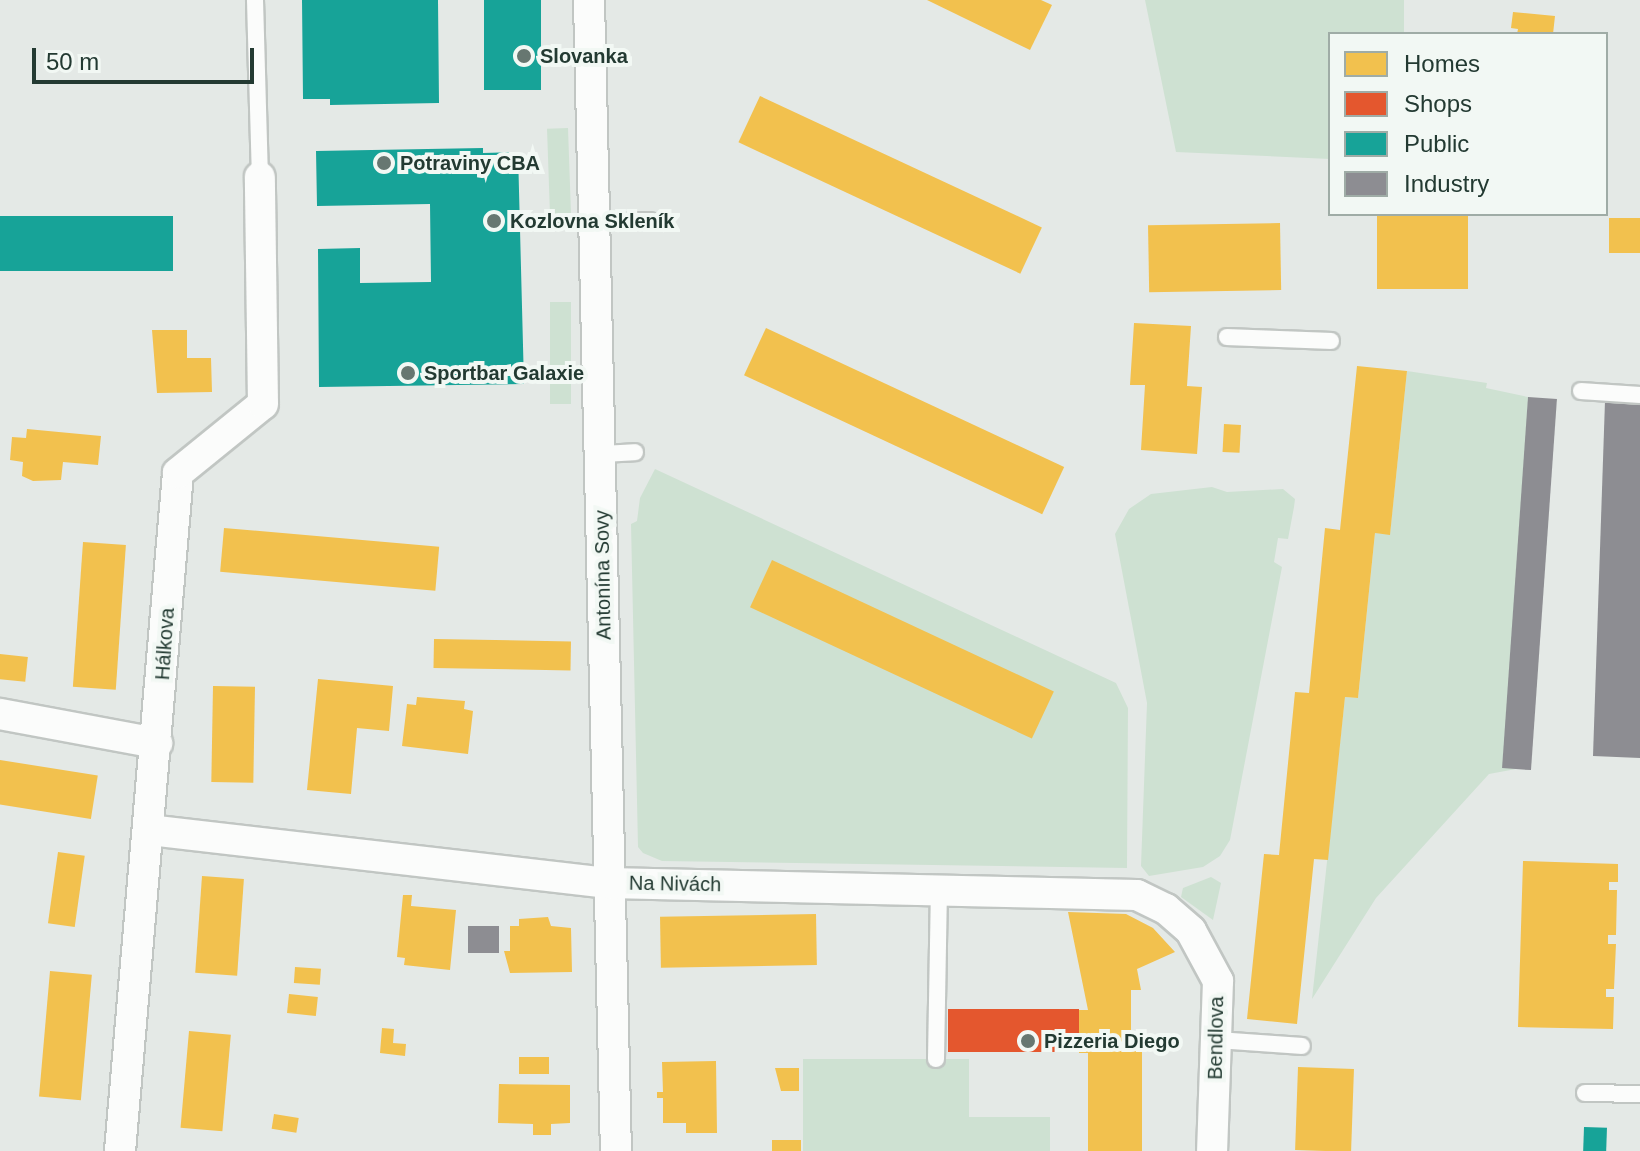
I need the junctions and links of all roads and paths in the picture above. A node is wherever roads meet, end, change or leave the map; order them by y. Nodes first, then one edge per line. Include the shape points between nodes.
1 (255, 0) edge
2 (589, 0) edge
3 (260, 177) joint
4 (597, 221) junction
5 (650, 221) dead end
6 (1227, 337) dead end
7 (1331, 341) dead end
8 (1581, 391) dead end
9 (1640, 395) edge
10 (635, 452) dead end
11 (602, 454) junction
12 (0, 714) edge
13 (157, 743) junction
14 (150, 830) junction
15 (609, 883) junction
16 (939, 889) junction
17 (1191, 931) joint
18 (1218, 1040) junction
19 (1302, 1046) dead end
20 (936, 1059) dead end
21 (1585, 1093) dead end
22 (1640, 1094) edge
23 (120, 1151) edge
24 (616, 1151) edge
25 (1212, 1151) edge

1 - 3 lane
2 - 4 street, Antonína Sovy
3 - 13 street, Hálkova via 263,404 178,473
4 - 5 lane
4 - 11 street, Antonína Sovy
6 - 7 lane
8 - 9 lane
10 - 11 lane
11 - 15 street, Antonína Sovy
12 - 13 street
13 - 14 street, Hálkova
14 - 15 street, Na Nivách
14 - 23 street, Hálkova
15 - 16 street, Na Nivách
15 - 24 street, Antonína Sovy
16 - 17 street, Na Nivách via 1137,895 1166,909
16 - 20 lane
17 - 18 street, Bendlova via 1218,981
18 - 19 lane
18 - 25 street, Bendlova
21 - 22 lane

